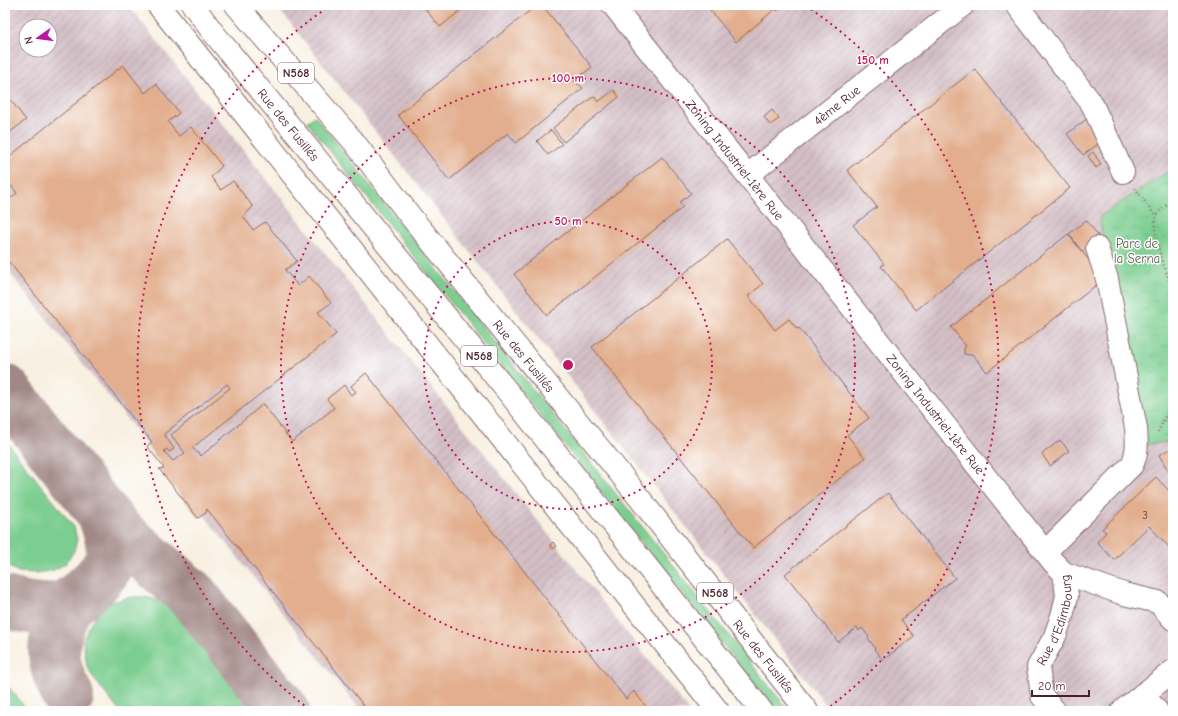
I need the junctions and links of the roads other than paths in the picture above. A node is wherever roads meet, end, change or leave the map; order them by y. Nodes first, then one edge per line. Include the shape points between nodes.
1 (158, 5) edge
2 (193, 5) edge
3 (236, 5) edge
4 (613, 5) edge
5 (963, 5) edge
6 (1016, 5) edge
7 (1123, 172) road end
8 (748, 175) junction
9 (1097, 248) dead end
10 (1045, 552) junction
11 (1064, 573) junction
12 (1173, 619) edge
13 (1173, 671) edge
14 (1144, 694) junction
15 (718, 711) edge
16 (762, 711) edge
17 (807, 711) edge
18 (1054, 711) edge
19 (1122, 711) edge
20 (1157, 711) edge

1 - 15 main road
2 - 16 main road, Rue des Fusillés / N568 via 513,398
3 - 17 main road, Rue des Fusillés / N568 via 354,142
4 - 8 main road, Zoning Industriel-1ère Rue
5 - 8 main road, 4ème Rue
6 - 7 main road via 1092,104
8 - 10 main road, Zoning Industriel-1ère Rue
9 - 10 main road via 1107,279 1138,447 1132,465
10 - 11 main road, Zoning Industriel-1ère Rue
11 - 12 main road, Rue d'Edimbourg via 1124,594 1158,602
11 - 18 main road, Rue d'Edimbourg via 1067,596 1062,616 1038,667 1042,696
13 - 14 main road
14 - 19 main road
14 - 20 main road

